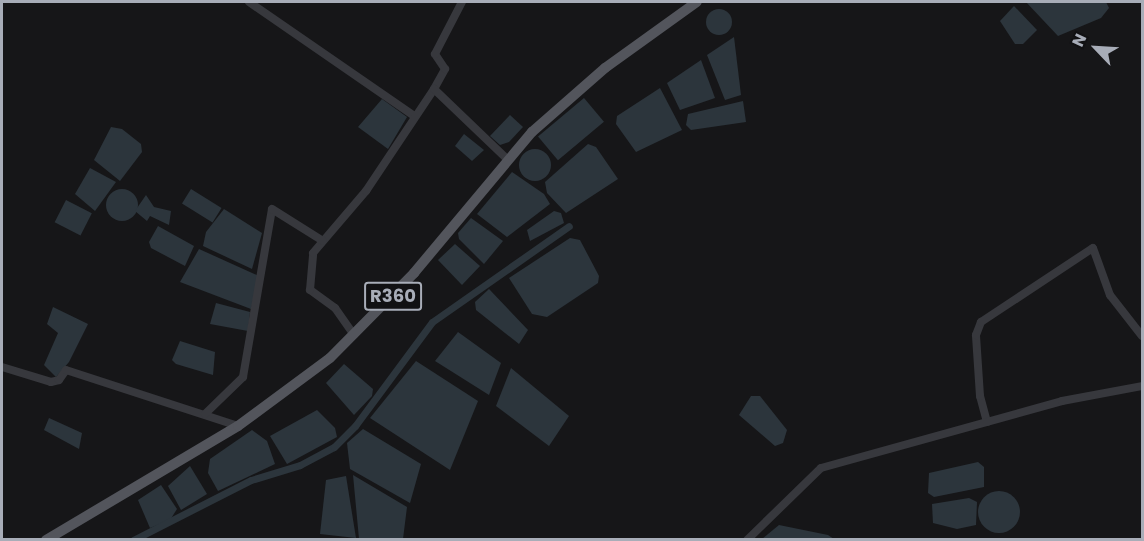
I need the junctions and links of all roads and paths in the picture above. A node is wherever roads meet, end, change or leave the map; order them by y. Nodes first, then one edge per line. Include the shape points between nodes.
1 (249, 2) edge
2 (462, 2) edge
3 (694, 2) edge
4 (434, 89) junction
5 (414, 116) junction
6 (507, 159) junction
7 (323, 241) junction
8 (354, 335) junction
9 (1143, 336) edge
10 (2, 367) edge
11 (1143, 386) edge
12 (205, 414) junction
13 (987, 422) junction
14 (238, 426) junction
15 (46, 540) edge
16 (747, 540) edge

1 - 5 street
2 - 4 street via 435,54 445,69
3 - 6 main road, R360 via 580,88
4 - 5 street
4 - 6 street
5 - 7 street via 366,191
6 - 8 main road, R360 via 414,273
7 - 8 street via 313,253 310,290 335,308
7 - 12 street via 272,209 243,377
8 - 14 main road, R360
9 - 13 street via 1110,295 1094,248 981,322 976,335 980,396
10 - 12 street via 51,382 59,380 66,370
11 - 13 street via 1062,401
12 - 14 street
13 - 16 street via 821,468
14 - 15 main road, R360

